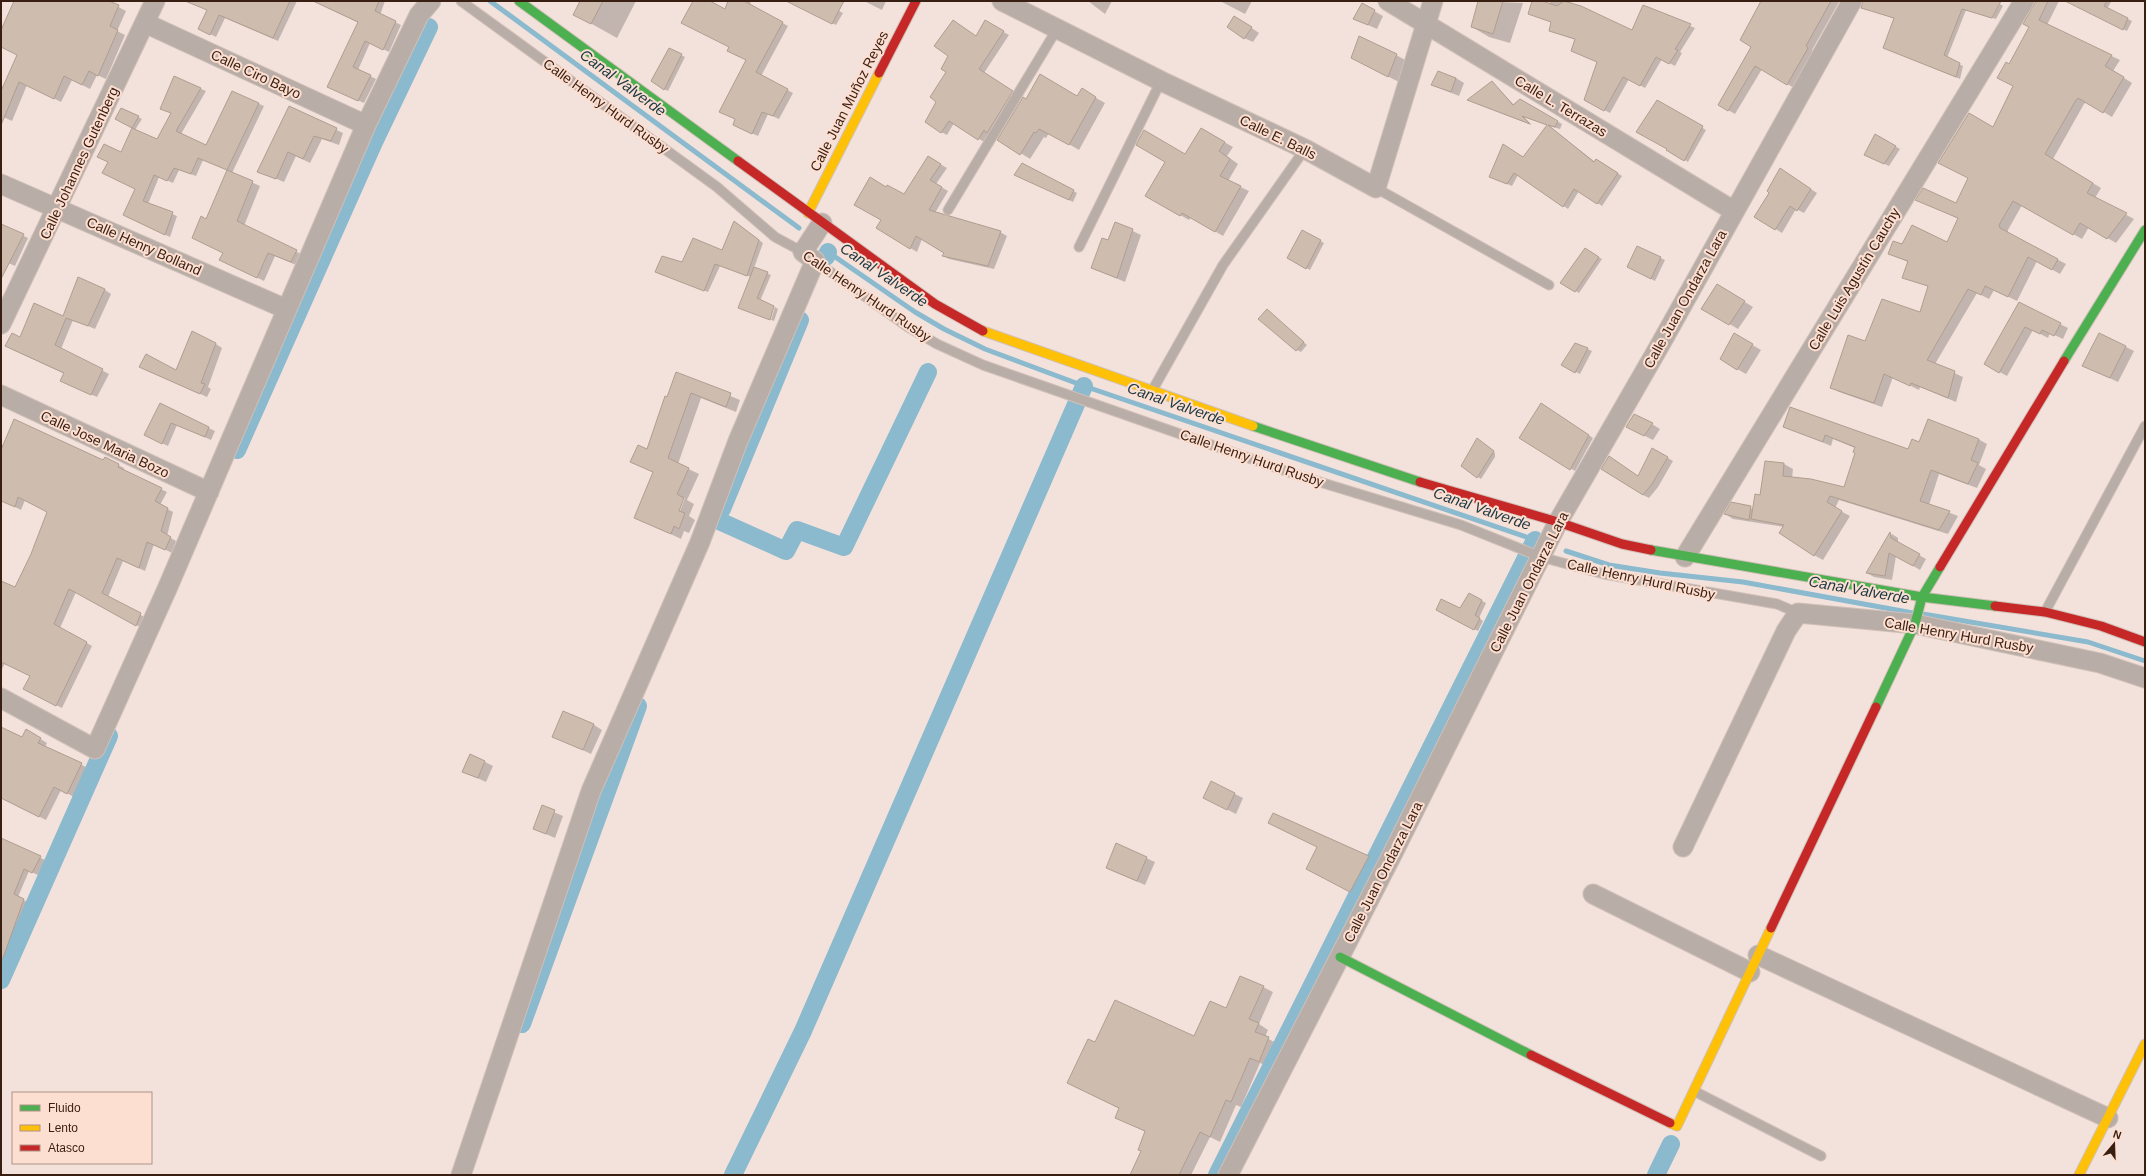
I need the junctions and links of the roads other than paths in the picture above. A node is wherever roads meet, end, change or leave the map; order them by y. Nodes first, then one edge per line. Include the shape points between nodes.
1 (155, 1) edge
2 (431, 1) edge
3 (461, 1) edge
4 (518, 1) edge
5 (916, 1) edge
6 (1002, 1) edge
7 (1388, 1) edge
8 (1433, 1) edge
9 (1852, 1) edge
10 (2024, 1) edge
11 (145, 23) junction
12 (1427, 23) junction
13 (1057, 29) junction
14 (1161, 81) junction
15 (366, 125) junction
16 (1305, 149) junction
17 (1, 184) edge
18 (1376, 188) junction
19 (57, 208) junction
20 (948, 210) dead end
21 (1734, 211) junction
22 (815, 218) junction
23 (2145, 230) edge
24 (1078, 247) dead end
25 (809, 256) junction
26 (1549, 285) dead end
27 (286, 309) junction
28 (1, 324) edge
29 (1152, 391) junction
30 (1, 395) edge
31 (2145, 426) edge
32 (209, 492) junction
33 (1558, 522) junction
34 (1541, 556) junction
35 (1685, 557) junction
36 (1922, 597) junction
37 (2045, 612) junction
38 (1798, 613) junction
39 (1915, 624) junction
40 (2145, 642) edge
41 (2145, 678) edge
42 (1, 698) edge
43 (1683, 848) dead end
44 (1594, 894) dead end
45 (1758, 955) junction
46 (1340, 957) junction
47 (1750, 972) junction
48 (2145, 1044) edge
49 (1694, 1091) junction
50 (2108, 1118) junction
51 (1821, 1156) dead end
52 (461, 1175) edge
53 (1228, 1175) edge
54 (2080, 1175) edge

1 - 11 street, Calle Johannes Gutenberg
2 - 15 street via 419,15
3 - 25 lane, Calle Henry Hurd Rusby via 717,187 775,237
4 - 22 street
5 - 22 street, Calle Juan Muñoz Reyes
6 - 13 street, Calle E. Balls
7 - 12 street, Calle L. Terrazas
8 - 12 street
9 - 21 street, Calle Juan Ondarza Lara
10 - 35 street, Calle Luis Agustín Cauchy
11 - 15 street, Calle Ciro Bayo
11 - 19 street, Calle Johannes Gutenberg
12 - 18 street
12 - 21 street, Calle L. Terrazas
13 - 14 street, Calle E. Balls
13 - 20 lane
14 - 16 street, Calle E. Balls
14 - 24 lane
15 - 27 street
16 - 18 street, Calle E. Balls
16 - 29 lane via 1223,265
17 - 19 street, Calle Henry Bolland
18 - 26 lane, Calle E. Balls
19 - 27 street, Calle Henry Bolland
19 - 28 street, Calle Johannes Gutenberg
21 - 33 street, Calle Juan Ondarza Lara
22 - 25 street
22 - 29 street via 935,304 983,331
23 - 36 street
25 - 34 lane, Calle Henry Hurd Rusby via 908,327 937,344 983,365 1300,476 1461,525
25 - 52 street via 700,542 591,791
27 - 32 street
29 - 33 street via 1369,466
30 - 32 street, Calle Jose Maria Bozo
31 - 37 lane
32 - 42 street via 95,749
33 - 34 street, Calle Juan Ondarza Lara
33 - 35 street via 1622,544
34 - 38 lane, Calle Henry Hurd Rusby via 1604,574 1777,604
34 - 46 street, Calle Juan Ondarza Lara
35 - 36 street
36 - 37 street
36 - 39 street
37 - 40 street via 2101,626
38 - 39 street, Calle Henry Hurd Rusby
38 - 43 street via 1786,631
39 - 41 street, Calle Henry Hurd Rusby via 2100,663
39 - 45 street
44 - 47 street
45 - 47 street
45 - 50 street
46 - 49 street via 1509,1046 1677,1126
46 - 53 street, Calle Juan Ondarza Lara
47 - 49 street
48 - 50 street
49 - 51 lane
50 - 54 street

